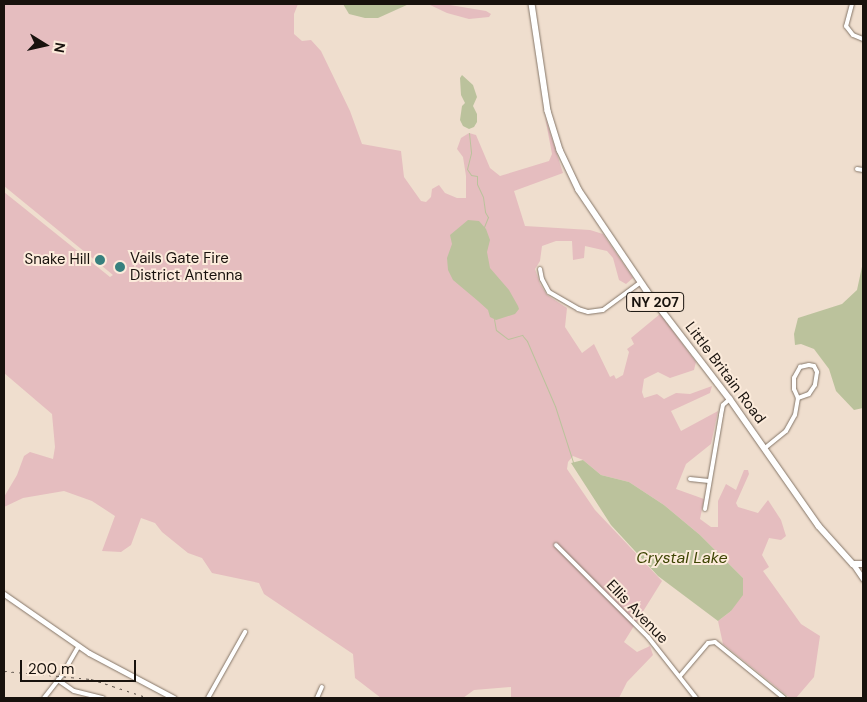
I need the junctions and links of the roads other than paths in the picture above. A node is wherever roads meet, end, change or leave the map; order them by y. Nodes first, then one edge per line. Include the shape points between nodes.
1 (532, 4) edge
2 (852, 4) edge
3 (863, 39) edge
4 (857, 169) dead end
5 (863, 170) edge
6 (540, 269) dead end
7 (641, 282) junction
8 (798, 398) junction
9 (730, 399) junction
10 (764, 448) junction
11 (690, 479) dead end
12 (709, 481) junction
13 (705, 509) dead end
14 (556, 545) dead end
15 (853, 564) junction
16 (863, 564) edge
17 (863, 579) edge
18 (4, 594) edge
19 (245, 632) dead end
20 (78, 647) junction
21 (680, 676) junction
22 (58, 680) junction
23 (322, 686) dead end
24 (44, 698) edge
25 (103, 698) edge
26 (174, 698) edge
27 (208, 698) edge
28 (317, 698) edge
29 (696, 698) edge
30 (784, 698) edge

1 - 7 main road, Little Britain Road / NY 207 via 548,111 560,150 579,190
2 - 3 street via 846,26
4 - 5 street
6 - 7 street via 549,292 588,312 604,310
7 - 9 main road, Little Britain Road / NY 207
8 - 8 street via 794,378 800,367 814,366 816,385 808,394
8 - 10 street via 795,415 786,431
9 - 10 main road, Little Britain Road / NY 207
9 - 12 street via 720,415
10 - 15 main road, Little Britain Road / NY 207 via 818,526
11 - 12 street
12 - 13 street
14 - 21 street, Ellis Avenue via 648,637
15 - 16 main road
15 - 17 main road, Little Britain Road
18 - 20 main road
19 - 27 street
20 - 22 street
20 - 26 main road
21 - 29 street, Ellis Avenue
21 - 30 street via 708,643 715,642
22 - 24 street
22 - 25 street via 74,691
23 - 28 street

